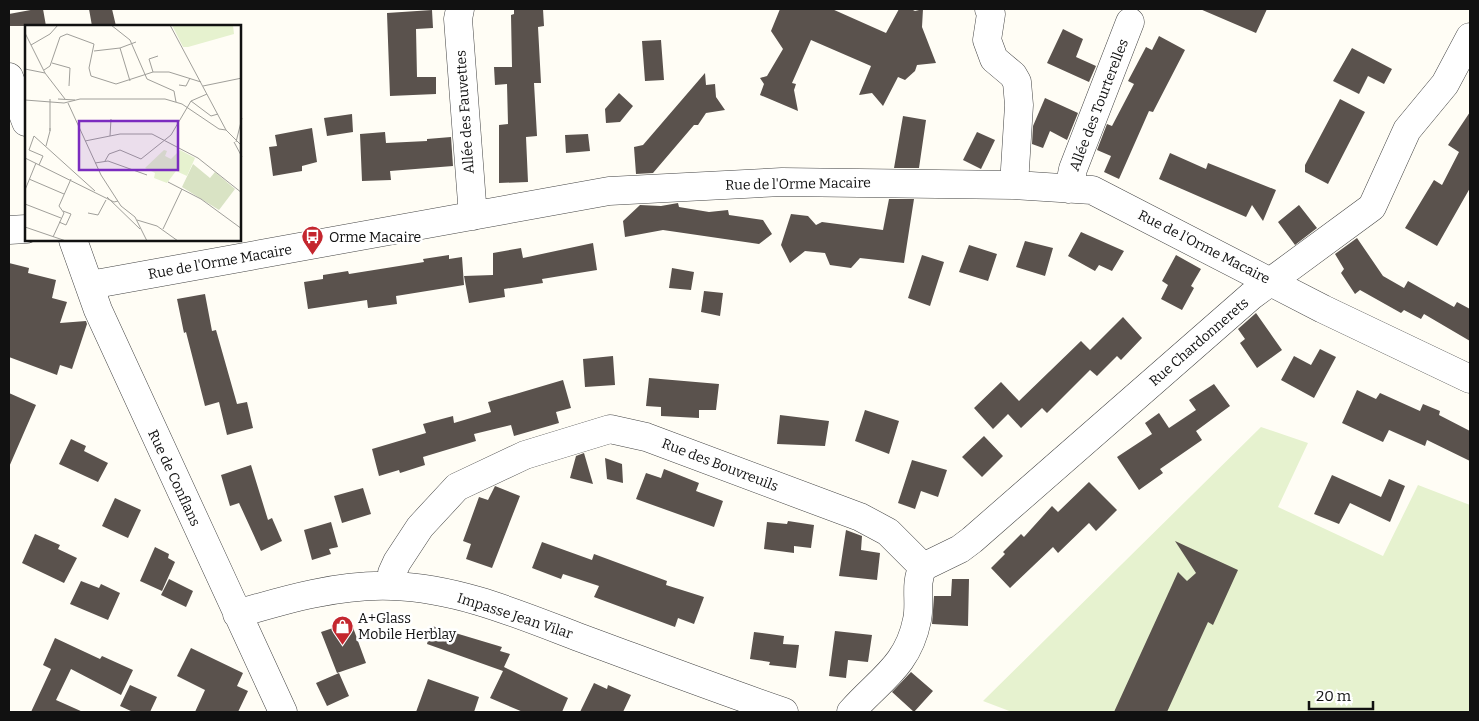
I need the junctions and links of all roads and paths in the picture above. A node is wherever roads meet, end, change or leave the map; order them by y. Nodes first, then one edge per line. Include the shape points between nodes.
1 (460, 9) edge
2 (989, 9) edge
3 (1130, 22) dead end
4 (1470, 38) edge
5 (11, 90) edge
6 (25, 120) edge
7 (1014, 185) junction
8 (1069, 188) junction
9 (473, 216) junction
10 (74, 241) edge
11 (1273, 282) junction
12 (90, 285) junction
13 (1470, 379) edge
14 (923, 567) junction
15 (392, 586) junction
16 (237, 614) junction
17 (283, 712) edge
18 (784, 712) edge
19 (851, 712) edge

1 - 9 street, Allée des Fauvettes via 458,20
2 - 7 street via 987,40 994,59 1013,74 1017,82 1019,105
3 - 8 street, Allée des Tourterelles via 1073,169
4 - 11 street, Rue Chardonnerets via 1445,84 1407,130 1372,208
5 - 6 street
7 - 8 street, Rue de l'Orme Macaire
7 - 9 street, Rue de l'Orme Macaire via 782,182 609,191
8 - 11 street, Rue de l'Orme Macaire via 1092,190
9 - 12 street, Rue de l'Orme Macaire
10 - 12 street, Rue de Conflans
11 - 13 street, Rue de l'Orme Macaire
11 - 14 street, Rue Chardonnerets via 1251,296 972,540
12 - 16 street, Rue de Conflans via 102,318
14 - 15 street, Rue des Bouvreuils via 888,532 860,517 646,436 610,429 525,455 457,487 420,527 397,562 392,573
14 - 19 street via 918,582 918,618 911,642 892,673
15 - 16 street, Impasse Jean Vilar via 294,597
15 - 18 street, Impasse Jean Vilar via 441,592 503,609
16 - 17 street, Rue de Conflans

